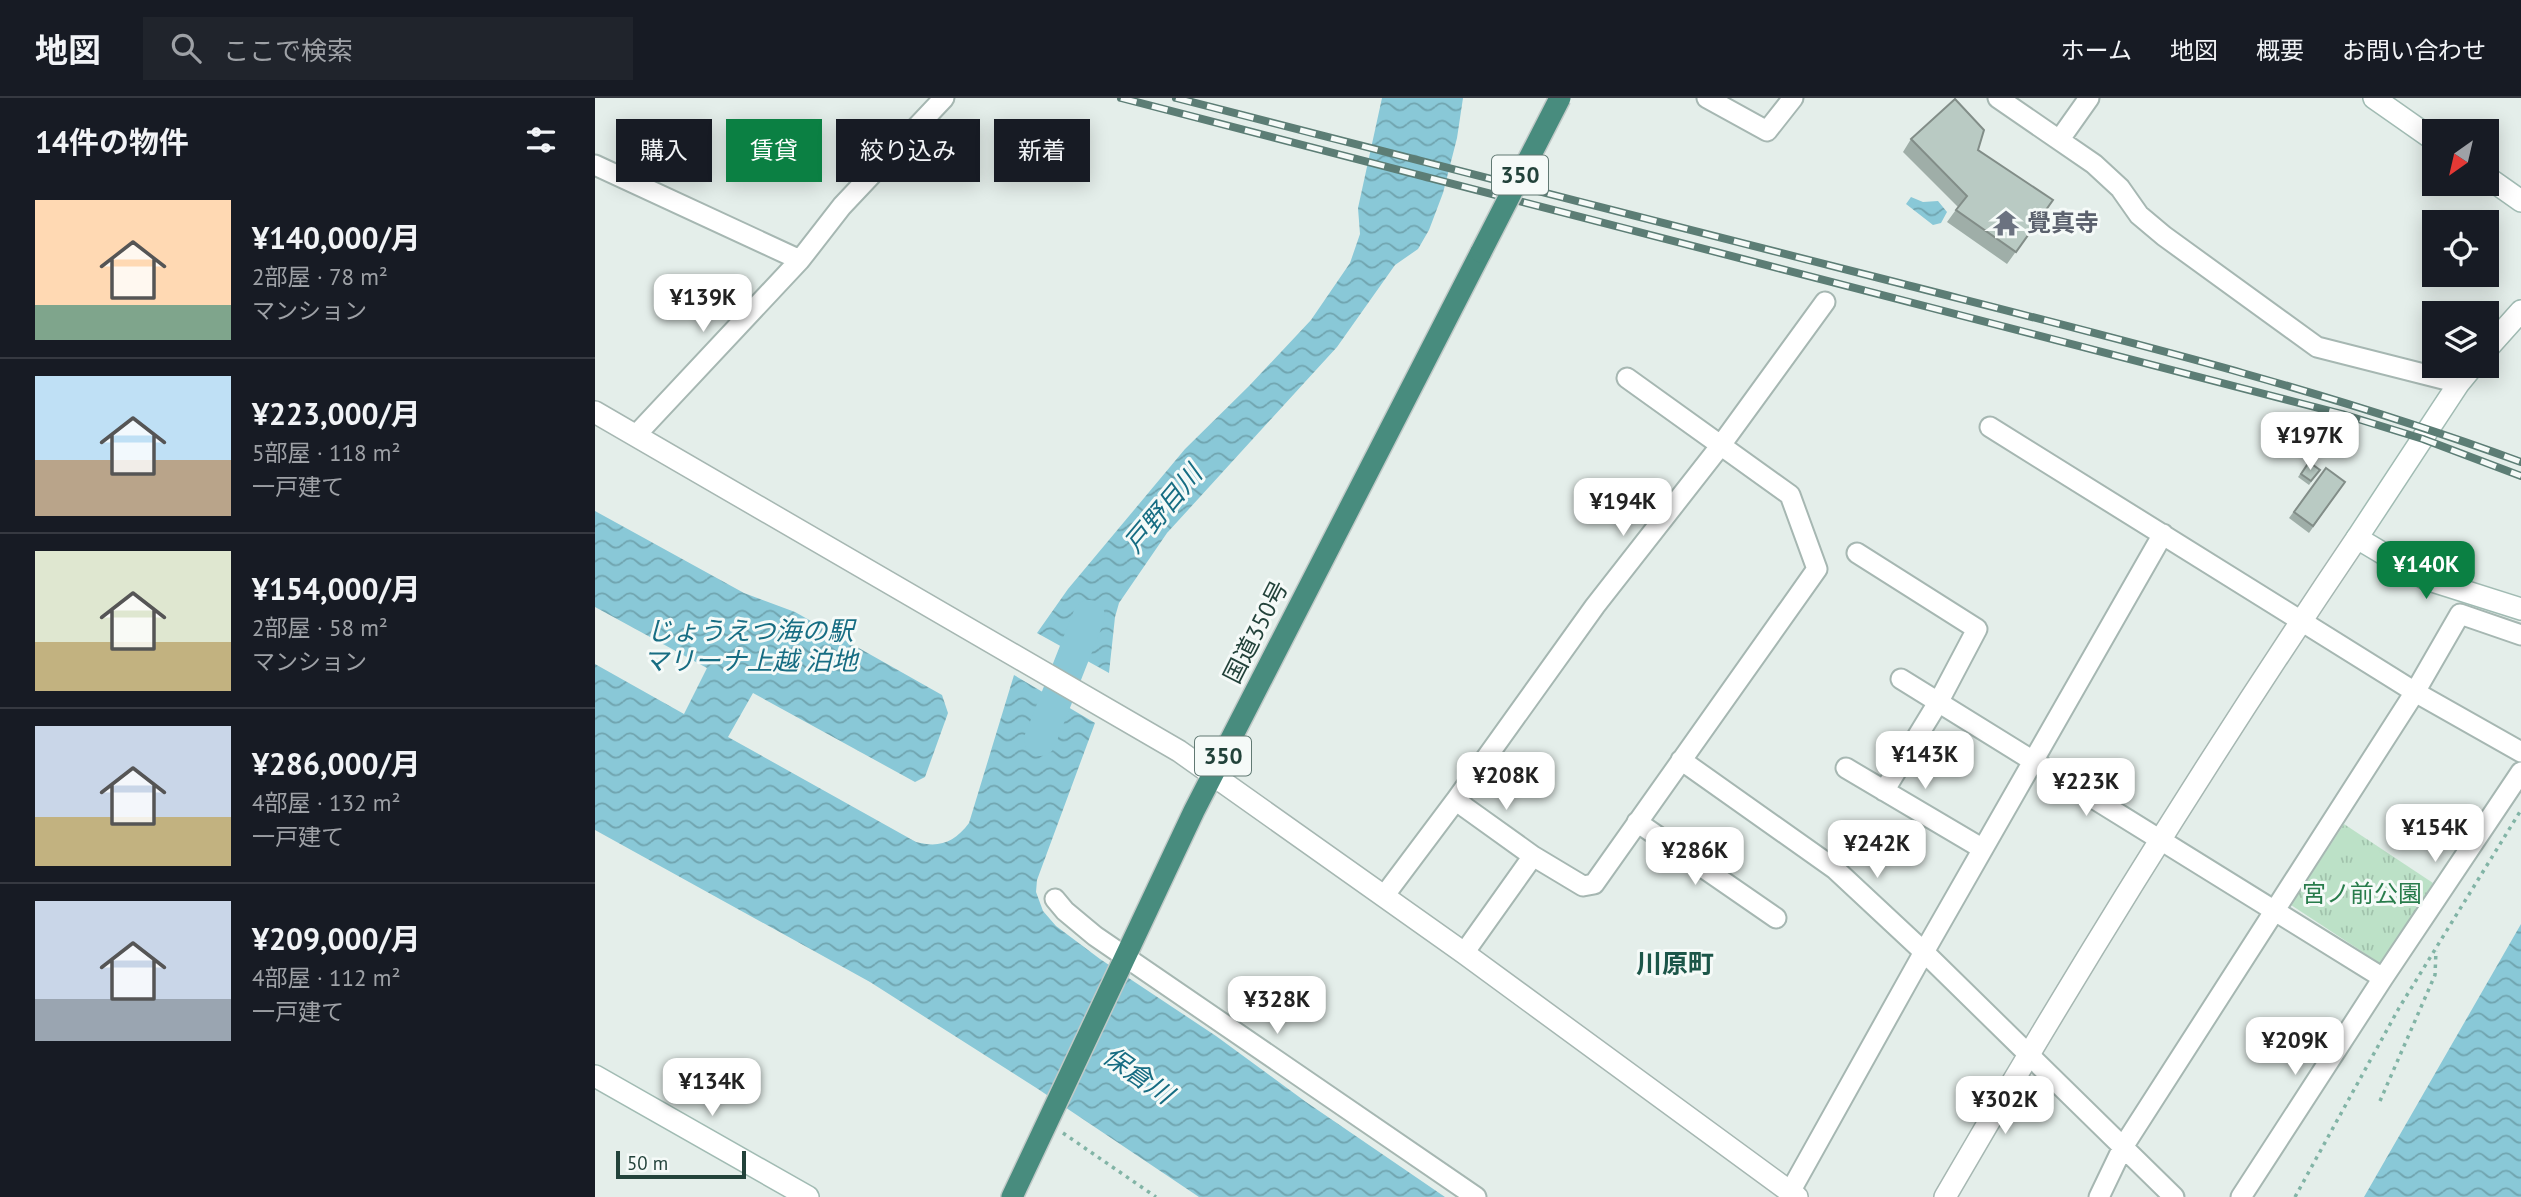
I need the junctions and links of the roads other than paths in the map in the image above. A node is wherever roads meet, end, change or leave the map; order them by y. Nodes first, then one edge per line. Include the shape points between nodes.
1 (944, 98) edge
2 (1560, 98) edge
3 (1707, 98) edge
4 (1793, 98) edge
5 (1998, 98) edge
6 (2089, 98) edge
7 (2374, 98) edge
8 (2422, 132) edge
9 (2060, 139) junction
10 (595, 165) edge
11 (2499, 185) edge
12 (2521, 201) edge
13 (800, 260) junction
14 (1825, 302) dead end
15 (2521, 311) edge
16 (2499, 336) edge
17 (1627, 378) dead end
18 (2463, 378) edge
19 (2459, 383) junction
20 (595, 412) edge
21 (1990, 427) dead end
22 (636, 435) junction
23 (1721, 444) junction
24 (2163, 534) junction
25 (2357, 538) junction
26 (1857, 553) dead end
27 (2521, 609) edge
28 (2300, 621) junction
29 (2521, 635) edge
30 (1901, 679) dead end
31 (2415, 692) junction
32 (1939, 701) junction
33 (2521, 752) edge
34 (1681, 760) junction
35 (2034, 761) junction
36 (1846, 768) dead end
37 (2521, 772) edge
38 (1213, 774) junction
39 (1884, 791) junction
40 (1456, 800) junction
41 (1637, 822) junction
42 (2161, 841) junction
43 (1983, 849) junction
44 (1533, 856) junction
45 (1384, 896) junction
46 (1055, 899) dead end
47 (2275, 909) junction
48 (1776, 918) dead end
49 (1924, 952) junction
50 (1464, 953) junction
51 (1124, 962) junction
52 (2383, 978) junction
53 (2028, 1054) junction
54 (595, 1076) edge
55 (2123, 1147) junction
56 (1794, 1194) edge
57 (808, 1197) edge
58 (1012, 1197) edge
59 (1476, 1197) edge
60 (1945, 1197) edge
61 (2099, 1197) edge
62 (2174, 1197) edge
63 (2241, 1197) edge

1 - 13 street via 842,206
2 - 38 highway, 国道350号 / 350, bridge
3 - 4 street via 1767,131
5 - 9 street
6 - 9 street
7 - 8 street
9 - 19 street via 2120,188 2139,215 2156,229 2317,347
10 - 13 street
11 - 12 street
13 - 22 street
14 - 23 street
15 - 16 street
17 - 23 street
18 - 19 street
19 - 25 street
20 - 22 street
21 - 24 street
22 - 38 street
23 - 34 street via 1790,495 1817,569
23 - 40 street via 1595,606
24 - 28 street
24 - 35 street
25 - 27 street via 2426,579
25 - 28 street
26 - 32 street via 1977,629
28 - 31 street
28 - 42 street
29 - 31 street via 2460,614
30 - 32 street
31 - 33 street
31 - 47 street
32 - 35 street
32 - 39 street
34 - 41 street
34 - 49 street via 1835,869
35 - 42 street
35 - 43 street
36 - 39 street
37 - 52 street
38 - 45 street
38 - 51 highway, 国道350号 / 350
39 - 43 street
40 - 44 street
40 - 45 street
41 - 44 street via 1594,884 1583,886
41 - 48 street
42 - 47 street
42 - 53 street
43 - 49 street
44 - 50 street
45 - 50 street
46 - 51 street
47 - 52 street
47 - 55 street
49 - 53 street
49 - 56 street
50 - 56 street
51 - 58 highway, 国道350号 / 350
51 - 59 street
52 - 63 street
53 - 55 street
53 - 60 street
54 - 57 street
55 - 61 street
55 - 62 street

